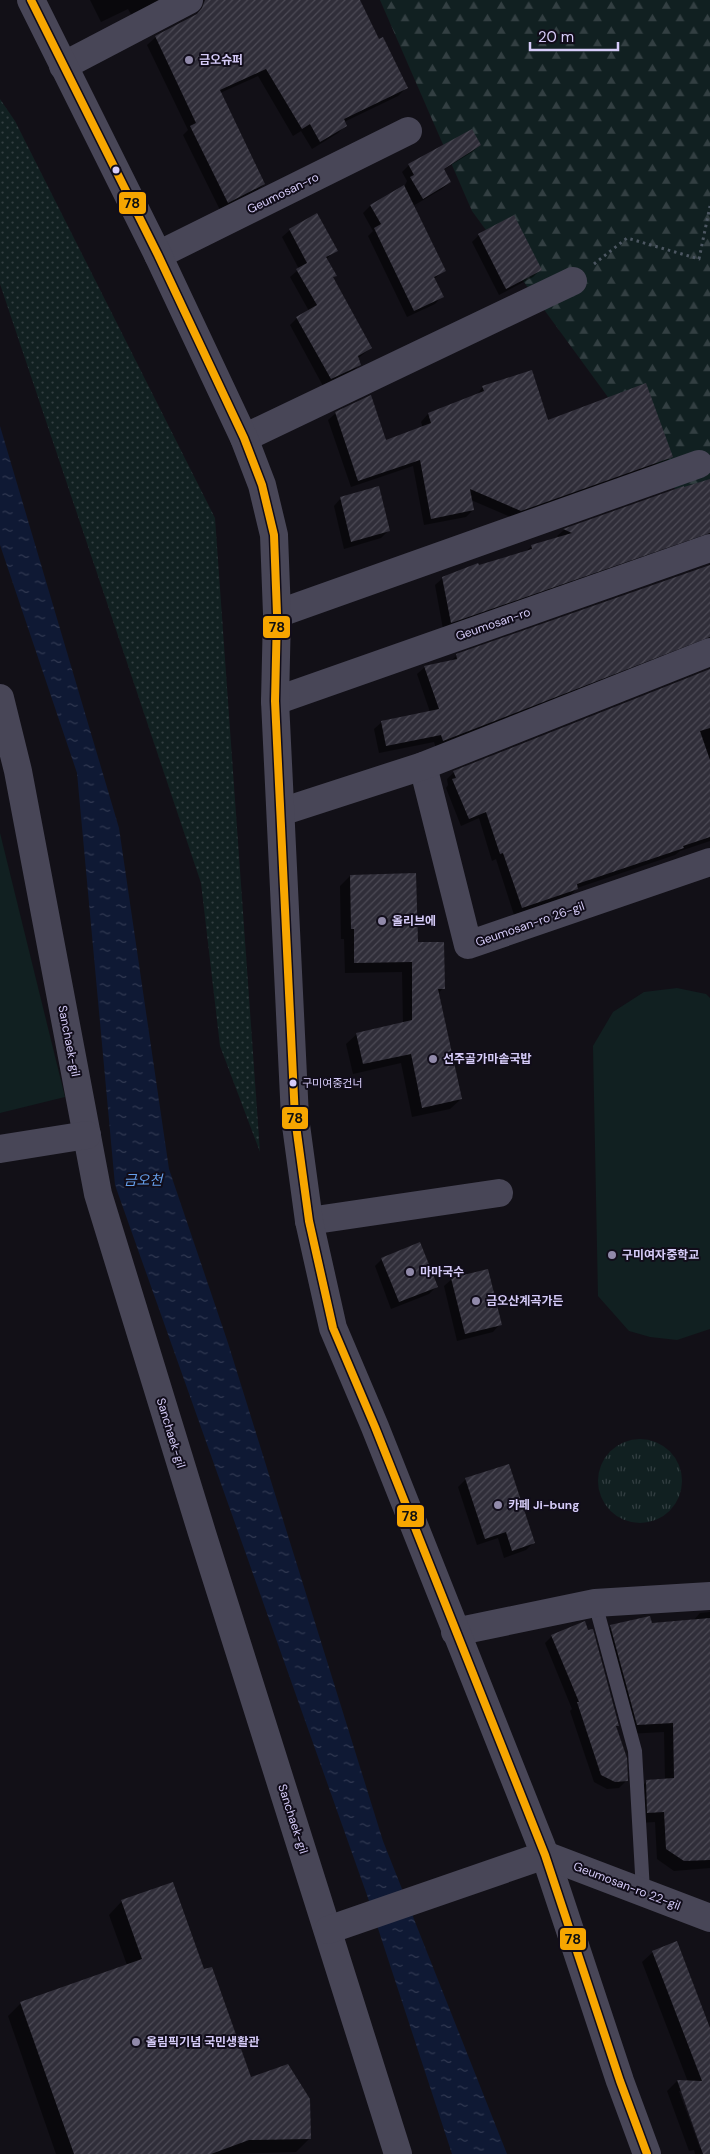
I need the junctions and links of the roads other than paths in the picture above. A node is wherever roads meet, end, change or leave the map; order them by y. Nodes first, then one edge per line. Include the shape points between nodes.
1 (31, 0) edge
2 (190, 0) edge
3 (63, 66) junction
4 (408, 131) dead end
5 (158, 255) junction
6 (572, 281) road end
7 (244, 438) junction
8 (699, 464) dead end
9 (710, 548) edge
10 (277, 614) junction
11 (710, 652) edge
12 (0, 698) edge
13 (275, 701) junction
14 (423, 766) junction
15 (281, 812) junction
16 (710, 862) edge
17 (87, 1135) junction
18 (0, 1149) edge
19 (499, 1193) dead end
20 (309, 1221) junction
21 (710, 1596) edge
22 (595, 1603) junction
23 (455, 1632) junction
24 (544, 1856) junction
25 (643, 1891) junction
26 (706, 1912) edge
27 (328, 1930) junction
28 (398, 2154) edge
29 (647, 2154) edge

1 - 3 street
2 - 3 street
3 - 5 street
4 - 5 street, Geumosan-ro
5 - 7 street
6 - 7 street
7 - 10 street via 262,485 274,536
8 - 10 street
9 - 13 street, Geumosan-ro
10 - 13 street
11 - 14 street
12 - 17 street, Sanchaek-gil via 18,771
13 - 15 street
14 - 15 street
14 - 16 street, Geumosan-ro 26-gil via 468,945
15 - 20 street via 295,1118
17 - 18 street
17 - 27 street, Sanchaek-gil via 98,1194
19 - 20 street
20 - 23 street via 333,1328
21 - 22 street
22 - 23 street
22 - 25 lane via 635,1750
23 - 24 street
24 - 25 street, Geumosan-ro 22-gil
24 - 27 street
24 - 29 street
25 - 26 street, Geumosan-ro 22-gil
27 - 28 street, Sanchaek-gil

